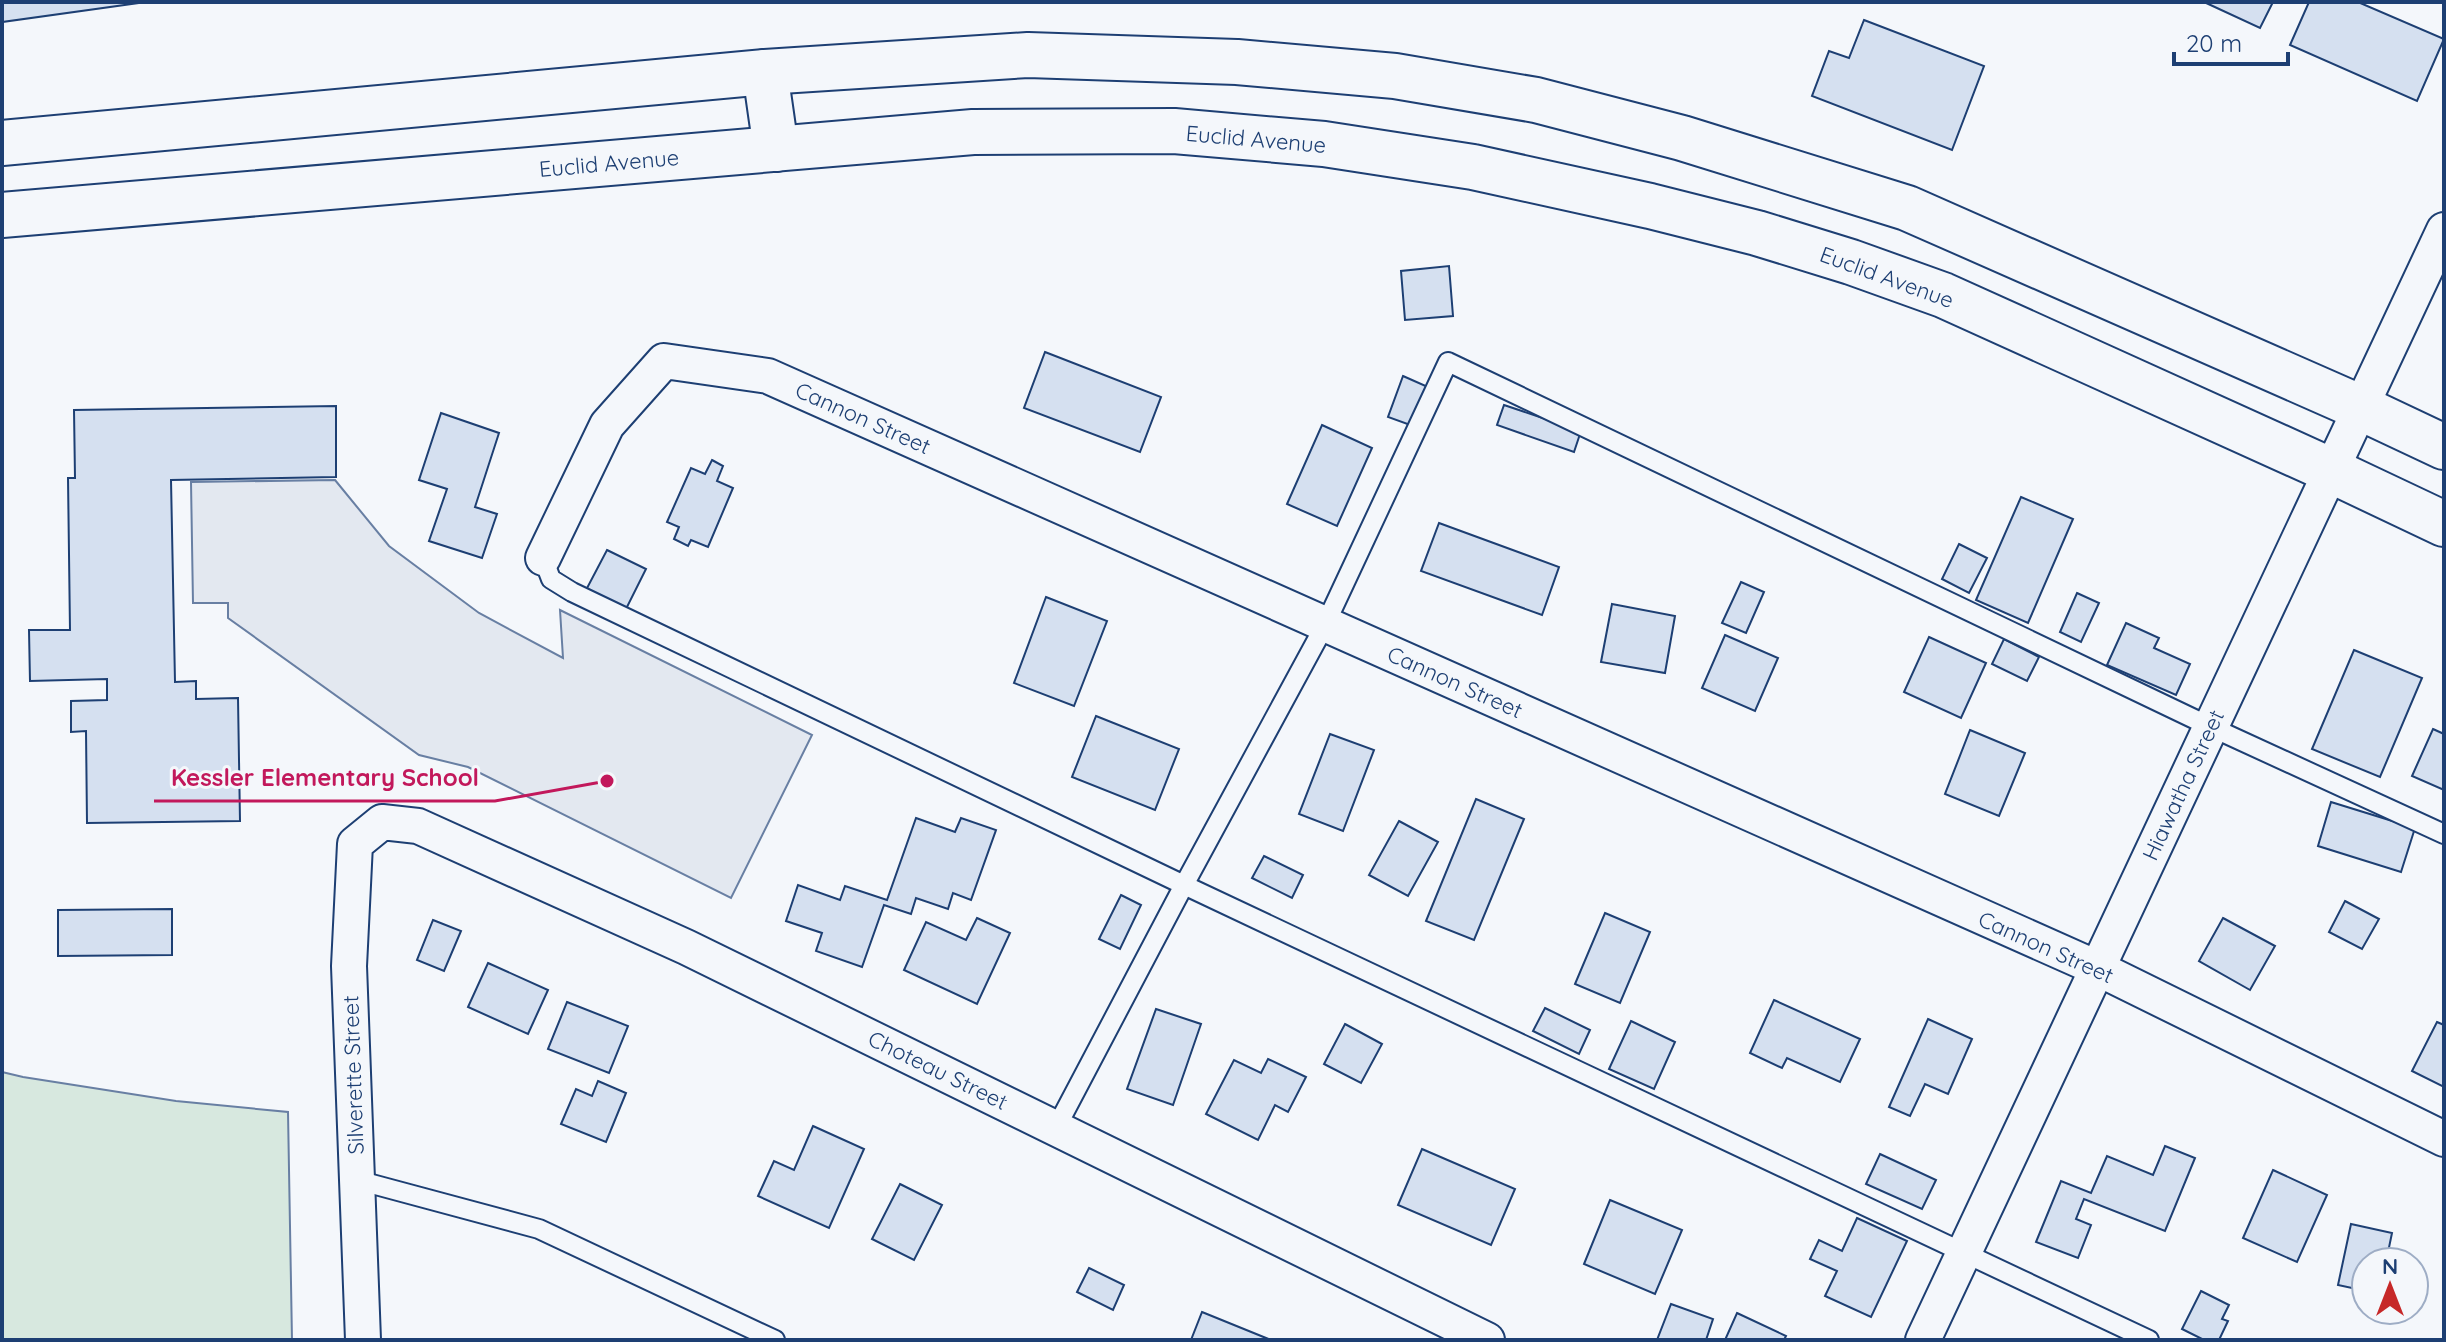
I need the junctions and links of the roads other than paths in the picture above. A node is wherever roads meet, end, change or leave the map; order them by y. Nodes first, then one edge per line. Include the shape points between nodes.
1 (765, 72) junction
2 (2, 143) edge
3 (776, 149) junction
4 (2, 215) edge
5 (2444, 230) edge
6 (2359, 407) junction
7 (2444, 447) edge
8 (2332, 471) junction
9 (2444, 524) edge
10 (543, 558) joint
11 (1325, 625) junction
12 (2211, 727) junction
13 (382, 822) joint
14 (2444, 834) edge
15 (1184, 885) junction
16 (2097, 968) junction
17 (1056, 1128) junction
18 (2444, 1139) edge
19 (357, 1180) junction
20 (1964, 1254) junction
21 (363, 1340) edge
22 (775, 1340) edge
23 (1487, 1340) edge
24 (1923, 1340) edge
25 (2149, 1340) edge

1 - 2 highway
1 - 3 highway
1 - 6 highway via 1028,55 1222,61 1395,76 1536,100 1682,138 1907,208
3 - 4 highway, Euclid Avenue
3 - 8 highway, Euclid Avenue via 973,132 1174,131 1324,144 1473,167 1711,221 1851,262 1943,295
5 - 6 street, Hiawatha Street
6 - 7 highway
6 - 8 street, Hiawatha Street
8 - 9 highway, Euclid Avenue
8 - 12 street, Hiawatha Street
10 - 11 street, Cannon Street via 607,425 664,361 768,376
10 - 15 lane via 551,579 572,592
11 - 12 lane via 1448,362
11 - 15 lane
11 - 16 street, Cannon Street
12 - 14 lane
12 - 16 street, Hiawatha Street
13 - 17 street, Choteau Street via 418,826 686,947
13 - 19 street, Silverette Street via 355,844 349,966
15 - 17 lane
15 - 20 lane
16 - 18 street, Cannon Street
16 - 20 street, Hiawatha Street
17 - 23 street, Choteau Street
19 - 21 street, Silverette Street
19 - 22 lane via 539,1229
20 - 24 street, Hiawatha Street
20 - 25 lane

